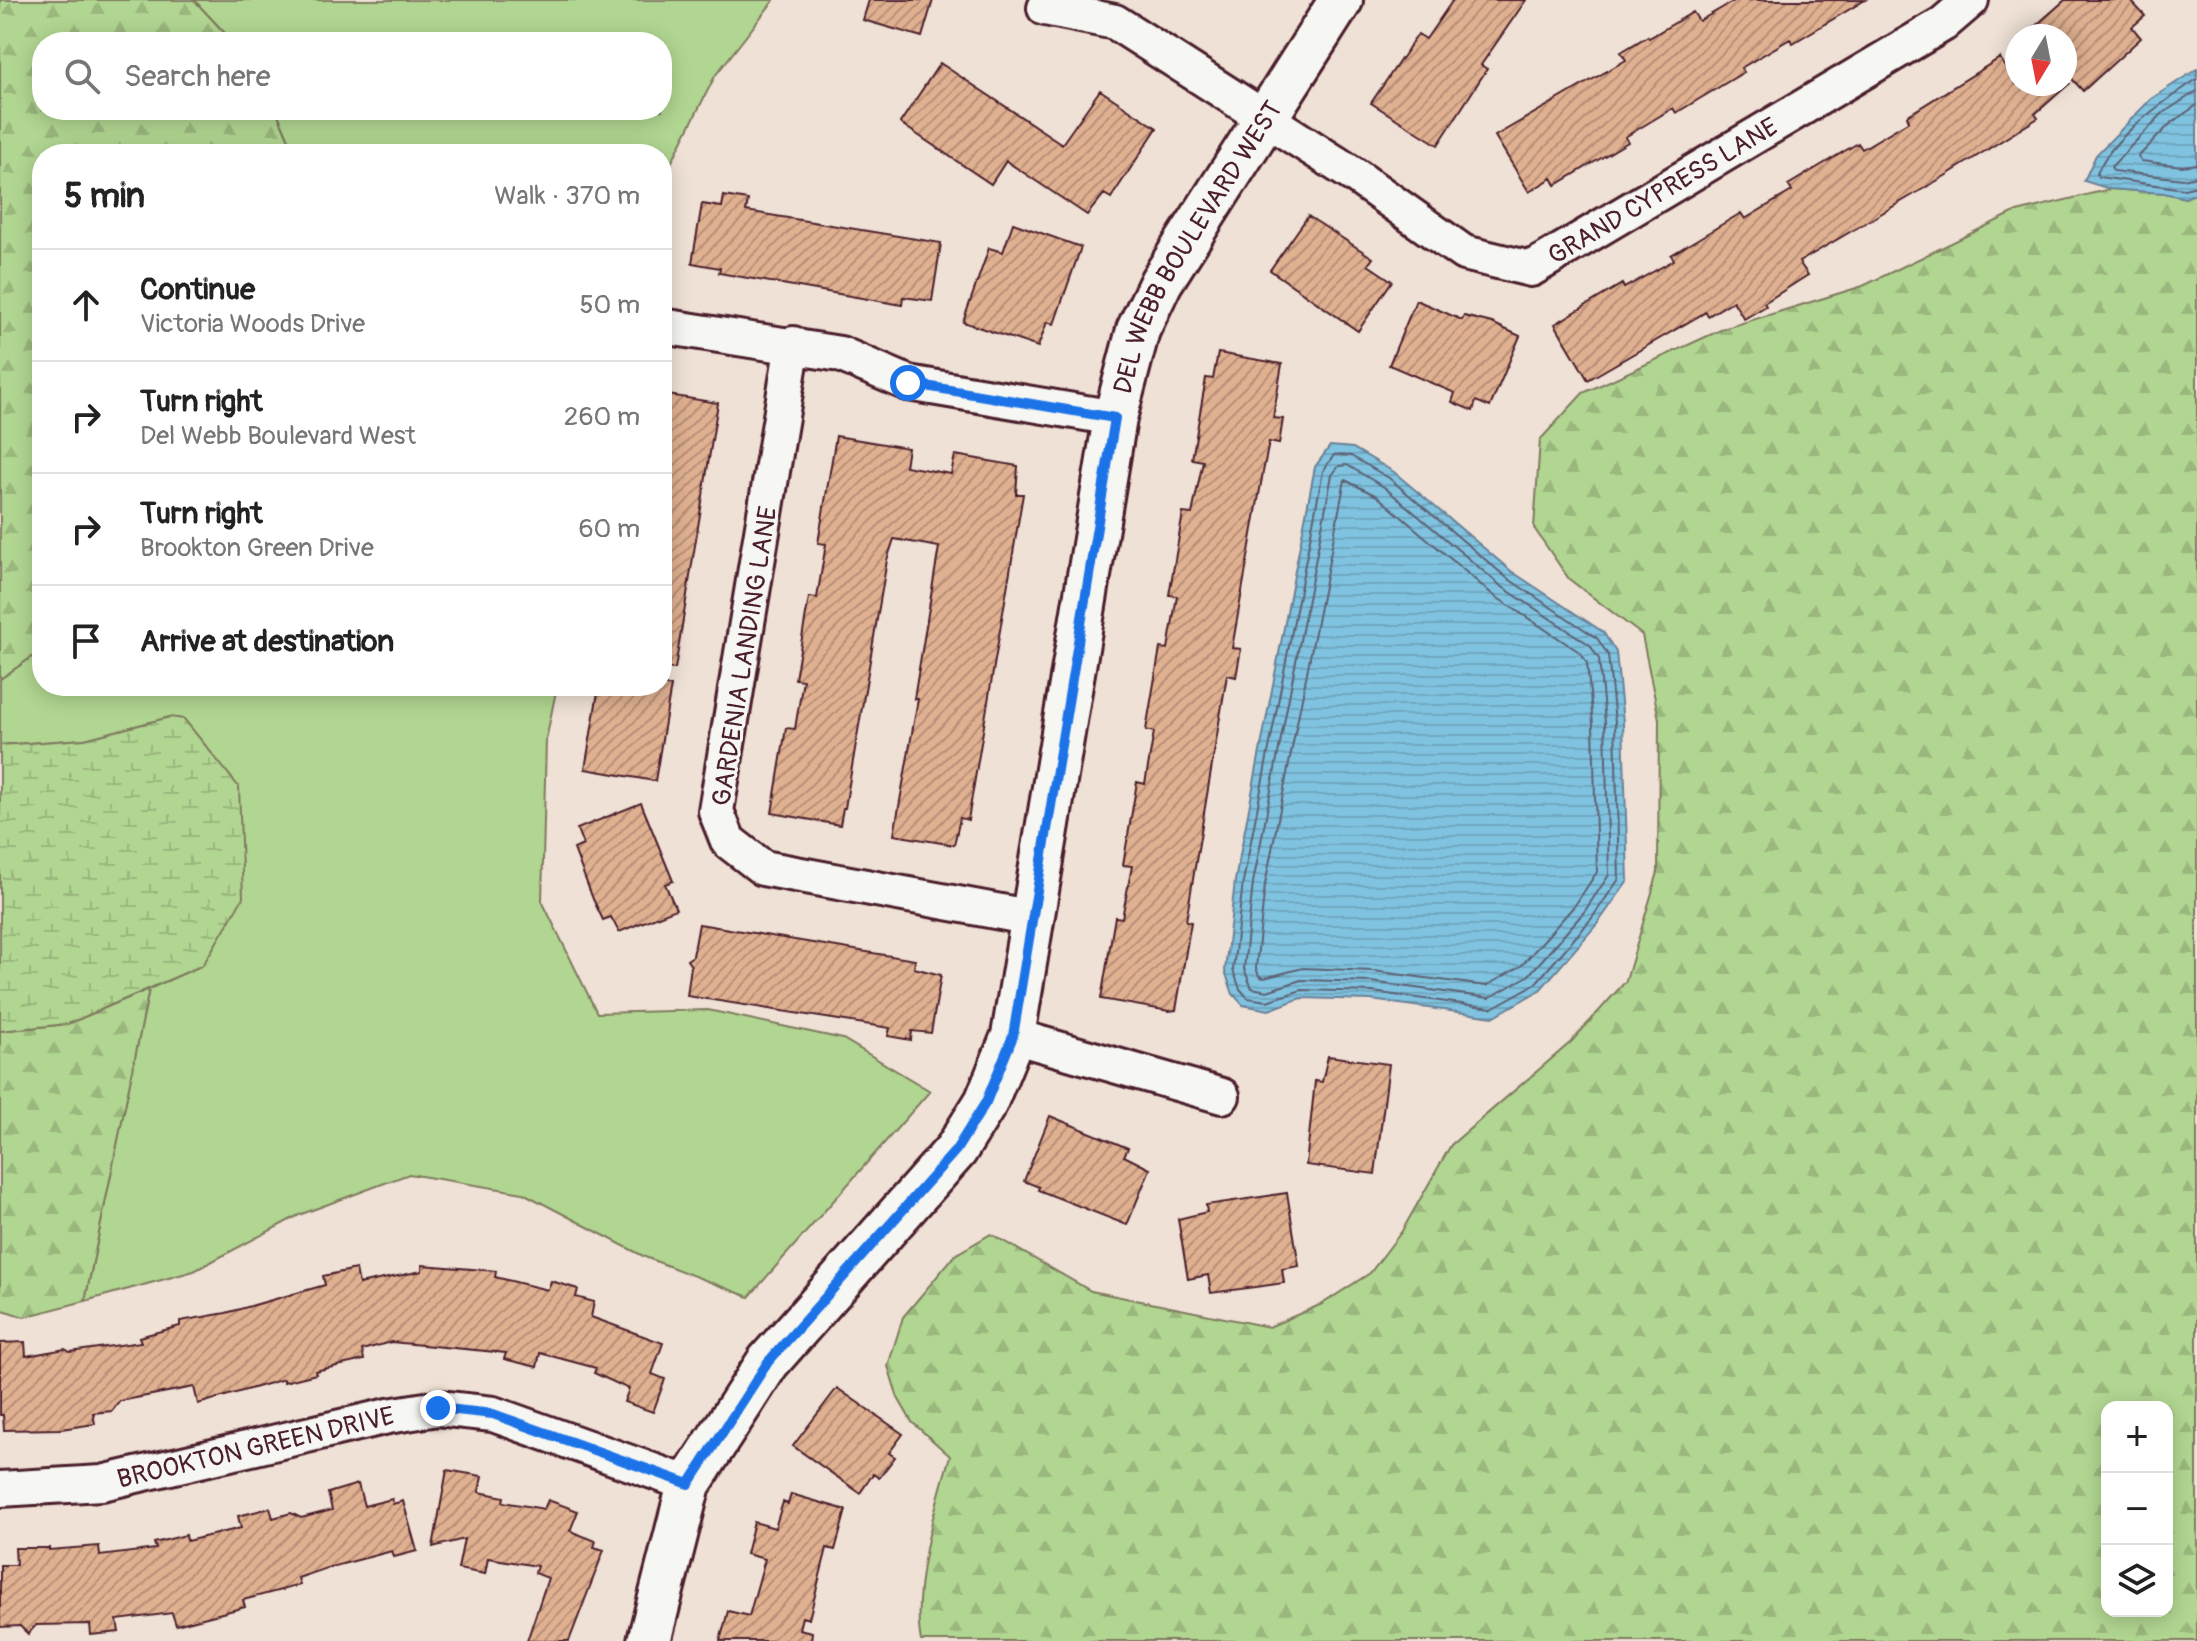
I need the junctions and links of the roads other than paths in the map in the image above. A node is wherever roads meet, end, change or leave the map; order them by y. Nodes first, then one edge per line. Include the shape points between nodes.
1 (1341, 0) edge
2 (1971, 0) edge
3 (1045, 8) dead end
4 (1268, 118) junction
5 (672, 327) edge
6 (793, 344) junction
7 (1115, 418) junction
8 (1033, 918) junction
9 (1013, 1036) junction
10 (1222, 1096) dead end
11 (689, 1484) junction
12 (0, 1489) edge
13 (649, 1641) edge

1 - 4 street, DEL WEBB BOULEVARD WEST
2 - 4 street, GRAND CYPRESS LANE via 1943,24 1531,269 1464,253
3 - 4 street, GRAND CYPRESS LANE via 1115,22
4 - 7 street, DEL WEBB BOULEVARD WEST via 1161,282 1138,330
5 - 6 street
6 - 7 street via 840,354 908,383
6 - 8 street, GARDENIA LANDING LANE via 716,811 728,841 763,868
7 - 8 street, DEL WEBB BOULEVARD WEST
8 - 9 street, DEL WEBB BOULEVARD WEST
9 - 10 street
9 - 11 street, DEL WEBB BOULEVARD WEST via 986,1102 956,1150 768,1362
11 - 12 street, BROOKTON GREEN DRIVE via 493,1414 438,1408 102,1483
11 - 13 street, DEL WEBB BOULEVARD WEST

